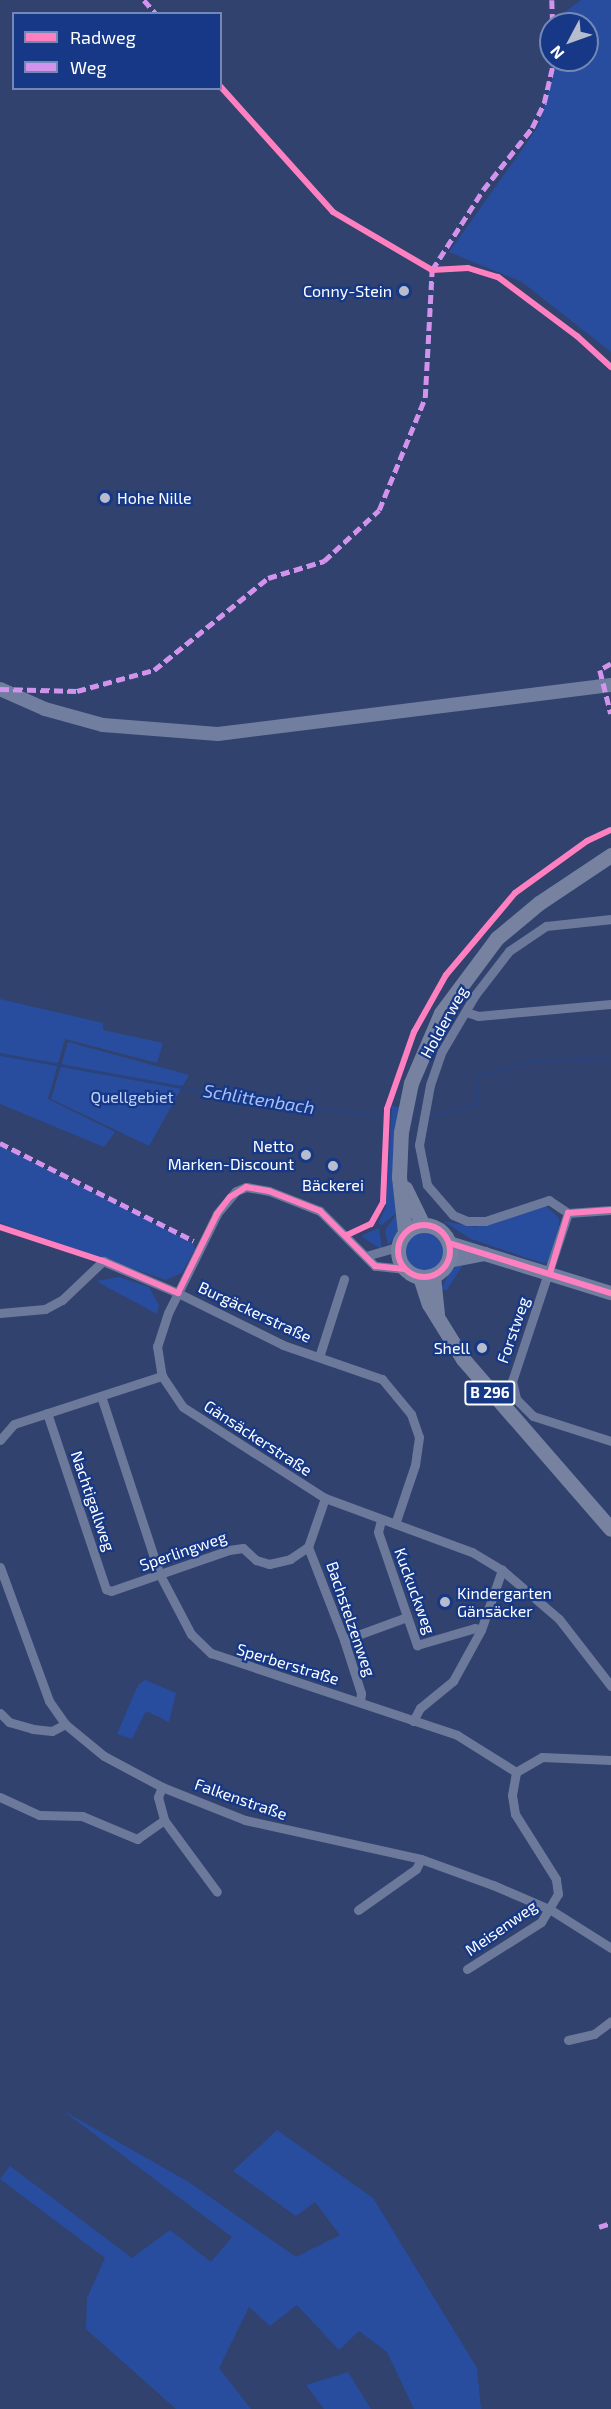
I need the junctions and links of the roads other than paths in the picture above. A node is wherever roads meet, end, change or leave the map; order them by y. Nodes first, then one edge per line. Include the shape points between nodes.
1 (611, 685) edge
2 (0, 689) edge
3 (611, 855) edge
4 (611, 919) edge
5 (611, 1004) edge
6 (466, 1012) junction
7 (399, 1177) junction
8 (611, 1210) edge
9 (568, 1213) junction
10 (423, 1225) junction
11 (405, 1232) junction
12 (449, 1243) junction
13 (398, 1247) junction
14 (485, 1254) junction
15 (366, 1256) junction
16 (448, 1261) junction
17 (405, 1269) junction
18 (550, 1273) junction
19 (427, 1276) junction
20 (344, 1279) dead end
21 (178, 1293) junction
22 (611, 1293) edge
23 (0, 1313) edge
24 (320, 1357) junction
25 (162, 1376) junction
26 (101, 1396) junction
27 (47, 1413) junction
28 (0, 1440) edge
29 (611, 1441) edge
30 (325, 1498) junction
31 (381, 1520) junction
32 (394, 1524) junction
33 (611, 1529) edge
34 (308, 1547) junction
35 (0, 1567) edge
36 (502, 1570) junction
37 (160, 1575) junction
38 (116, 1590) joint
39 (407, 1617) junction
40 (481, 1630) junction
41 (344, 1640) junction
42 (611, 1686) edge
43 (360, 1702) junction
44 (0, 1713) edge
45 (413, 1721) junction
46 (65, 1724) junction
47 (611, 1760) edge
48 (516, 1772) junction
49 (162, 1787) junction
50 (0, 1797) edge
51 (164, 1820) junction
52 (421, 1859) junction
53 (217, 1892) dead end
54 (358, 1910) dead end
55 (551, 1910) junction
56 (611, 1948) edge
57 (467, 1969) dead end
58 (611, 2021) edge
59 (568, 2040) dead end

1 - 2 street via 218,734 103,725 45,709
3 - 7 main road via 539,903 497,938 441,1013 411,1083 401,1132
4 - 6 street, Holderweg via 556,924 530,934 509,951
5 - 6 street via 478,1016
6 - 9 street, Holderweg via 442,1051 430,1085 419,1145 427,1185 453,1215 467,1221 485,1221 549,1200
7 - 10 main road
7 - 11 main road
8 - 9 street
9 - 18 street, Forstweg
10 - 11 main road
10 - 12 main road via 439,1229
11 - 13 main road
12 - 14 street
12 - 16 main road
13 - 15 street
13 - 17 main road
14 - 16 street
14 - 18 street
15 - 17 street, Gänsäckerstraße via 375,1266
15 - 21 street, Gänsäckerstraße via 320,1211 269,1191 246,1187 230,1197 217,1214
16 - 19 main road
17 - 19 main road
18 - 22 street
18 - 29 street, Forstweg via 512,1381 516,1399 532,1416
19 - 33 main road, B 296 via 437,1314 470,1368
20 - 24 street, Burgäckerstraße
21 - 23 street, Burgäckerstraße via 103,1262 62,1300 45,1309
21 - 24 street, Burgäckerstraße via 283,1345
21 - 25 street, Gänsäckerstraße via 157,1346
24 - 32 street, Burgäckerstraße via 382,1379 411,1414 419,1437 415,1465
25 - 26 street
25 - 30 street, Gänsäckerstraße via 183,1407
26 - 27 street
26 - 37 street, Sperberstraße
27 - 28 street via 14,1424
27 - 38 street, Nachtigallweg via 106,1589
30 - 31 street, Gänsäckerstraße
30 - 34 street
31 - 32 street, Gänsäckerstraße
31 - 39 street, Kuckuckweg via 378,1532
32 - 36 street, Gänsäckerstraße via 472,1552
34 - 37 street, Sperlingweg via 291,1558 269,1564 256,1560 243,1548 229,1550
34 - 41 street, Bachstelzenweg
35 - 46 street, Falkenstraße via 49,1701
36 - 40 street
36 - 42 street, Gänsäckerstraße via 559,1619
37 - 38 street, Sperlingweg
37 - 43 street, Sperberstraße via 190,1634 212,1653 232,1663
39 - 40 street, Kuckuckweg via 417,1645 475,1628
39 - 41 street
40 - 45 street via 453,1681 420,1708
41 - 43 street, Bachstelzenweg
43 - 45 street, Sperberstraße
44 - 46 street via 9,1722 33,1729 52,1731
45 - 48 street, Sperberstraße via 457,1736
46 - 49 street, Falkenstraße via 104,1756
47 - 48 street via 542,1757
48 - 55 street via 512,1795 515,1814 556,1879 558,1894
49 - 51 street via 158,1797
49 - 52 street, Falkenstraße via 281,1830
50 - 51 street via 39,1815 82,1816 137,1839
51 - 53 street
52 - 54 street via 417,1869
52 - 55 street, Falkenstraße
55 - 56 street, Falkenstraße
55 - 57 street, Meisenweg via 541,1922
58 - 59 street via 594,2034

